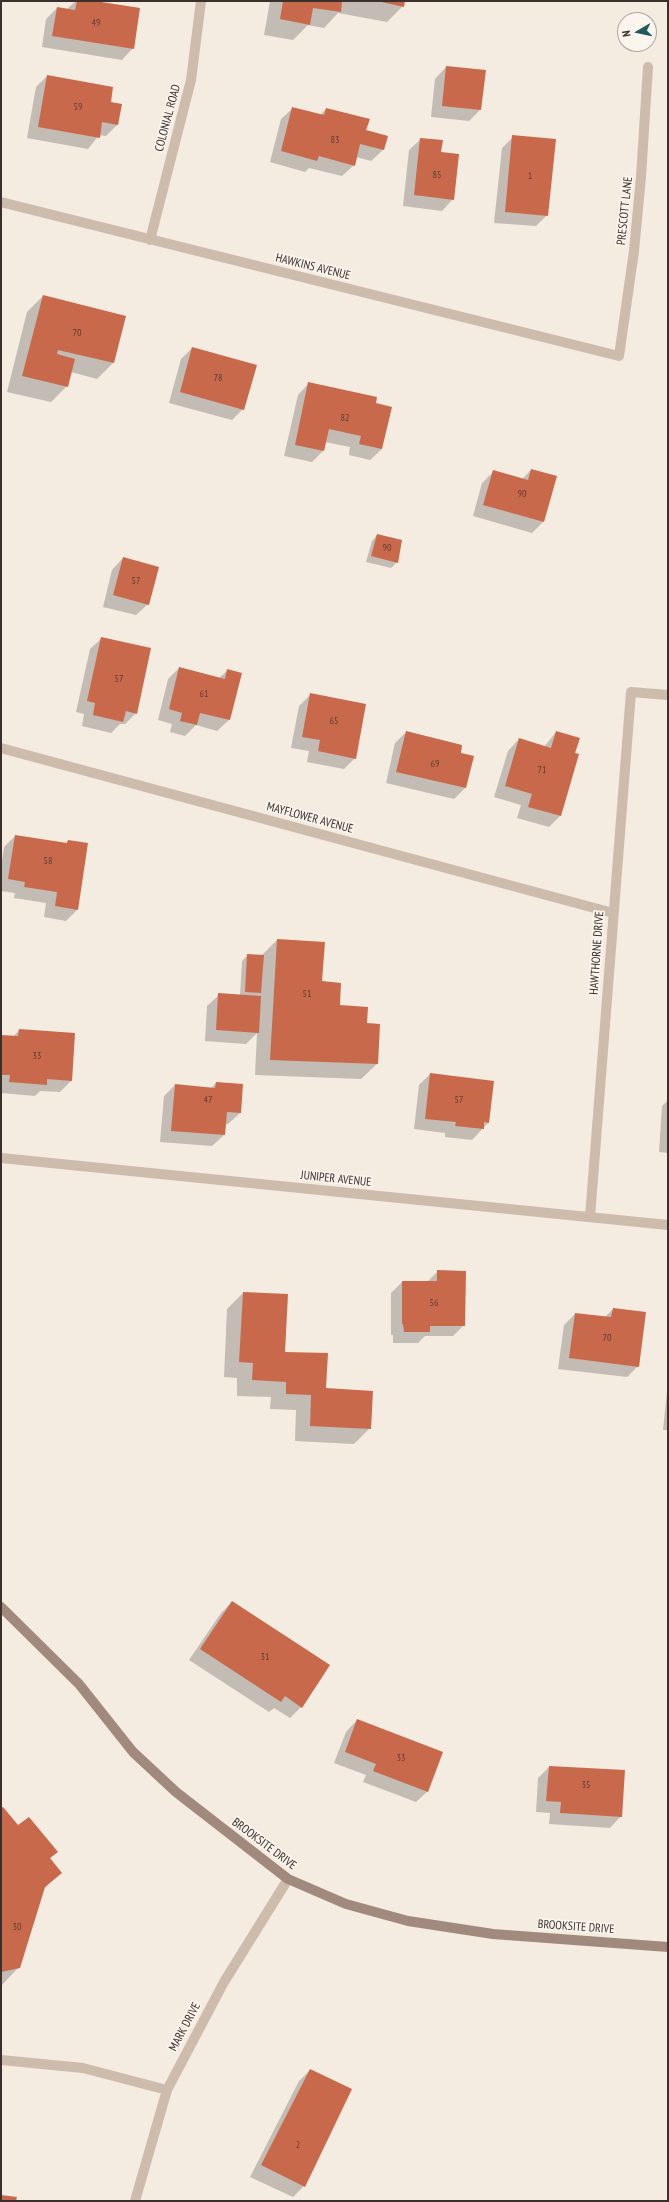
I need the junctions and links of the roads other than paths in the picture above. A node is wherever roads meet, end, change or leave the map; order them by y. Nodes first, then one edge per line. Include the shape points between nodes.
1 (201, 1) edge
2 (648, 67) dead end
3 (1, 202) edge
4 (150, 240) junction
5 (619, 356) joint
6 (668, 695) edge
7 (1, 748) edge
8 (613, 913) junction
9 (1, 1158) edge
10 (590, 1217) junction
11 (668, 1225) edge
12 (1, 1607) edge
13 (288, 1879) junction
14 (668, 1947) edge
15 (1, 2060) edge
16 (167, 2090) junction
17 (135, 2201) edge

1 - 4 street, COLONIAL ROAD via 191,80
2 - 5 street, PRESCOTT LANE via 634,252
3 - 4 street, HAWKINS AVENUE
4 - 5 street, HAWKINS AVENUE
6 - 8 street, HAWTHORNE DRIVE via 631,692
7 - 8 street, MAYFLOWER AVENUE
8 - 10 street, HAWTHORNE DRIVE
9 - 10 street, JUNIPER AVENUE
10 - 11 street, JUNIPER AVENUE
12 - 13 street, BROOKSITE DRIVE via 79,1684 133,1752 176,1792
13 - 14 street, BROOKSITE DRIVE via 346,1904 408,1921 493,1934
13 - 16 street, MARK DRIVE via 224,1982
15 - 16 street via 83,2068
16 - 17 street, MARK DRIVE

